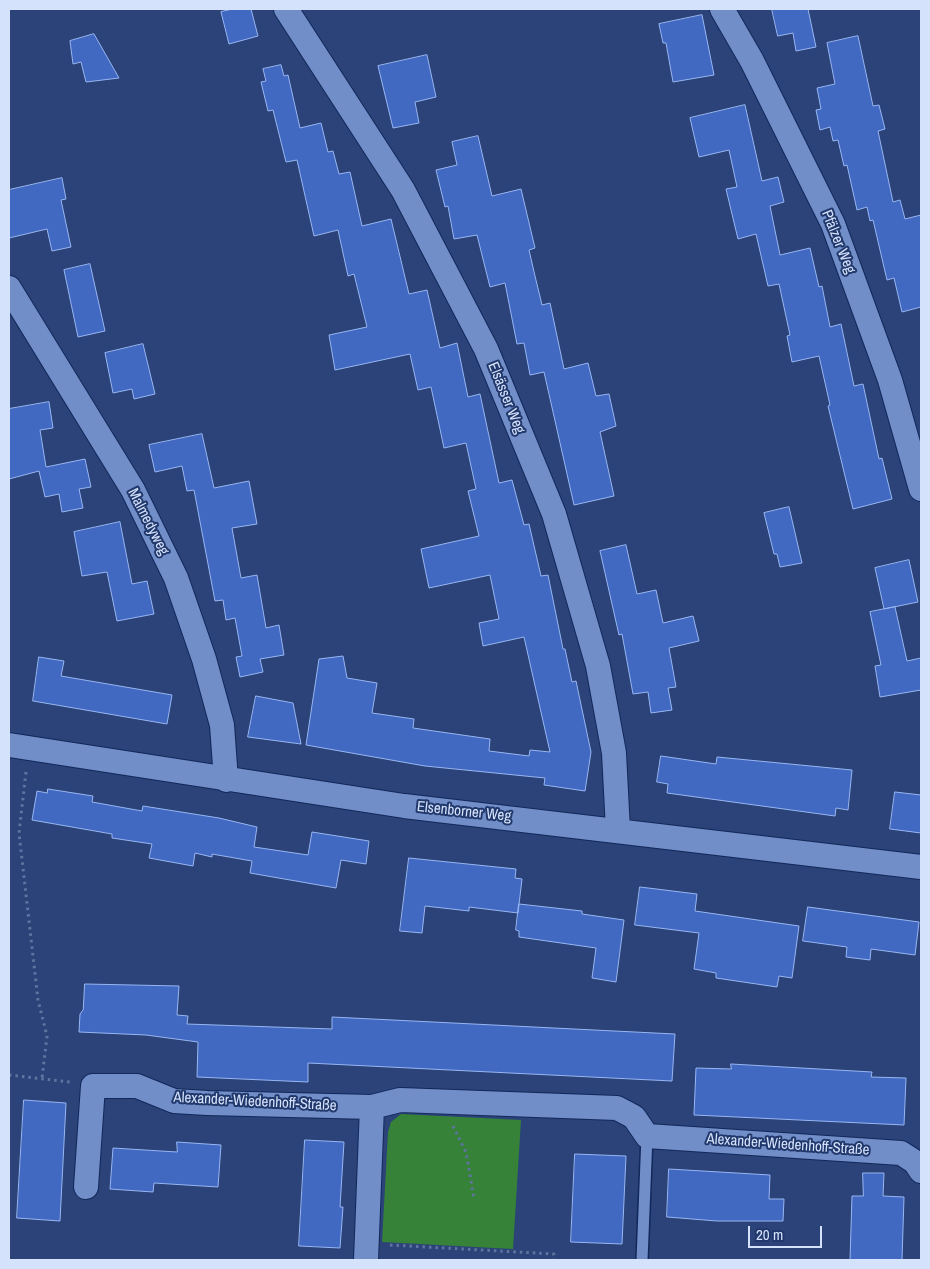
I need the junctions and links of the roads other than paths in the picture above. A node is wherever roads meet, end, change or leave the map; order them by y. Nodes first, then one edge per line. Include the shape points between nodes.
1 (286, 9) edge
2 (722, 9) edge
3 (9, 288) edge
4 (921, 489) edge
5 (18, 746) edge
6 (226, 780) junction
7 (618, 830) junction
8 (921, 867) edge
9 (372, 1107) junction
10 (647, 1136) junction
11 (921, 1171) edge
12 (86, 1187) dead end
13 (366, 1260) edge
14 (642, 1260) edge

1 - 7 street, Elsässer Weg via 403,190 486,349 554,514 598,666 614,753
2 - 4 street, Pfälzer Weg via 752,61 833,224 890,380
3 - 6 street, Malmedyweg via 133,490 176,578 204,659 222,725
5 - 6 street, Elsenborner Weg
6 - 7 street, Elsenborner Weg via 404,806
7 - 8 street, Elsenborner Weg
9 - 10 street, Alexander-Wiedenhoff-Straße via 400,1100 617,1108 634,1117
9 - 12 street, Alexander-Wiedenhoff-Straße via 174,1101 137,1086 93,1086
9 - 13 street
10 - 11 street, Alexander-Wiedenhoff-Straße via 902,1153
10 - 14 lane

